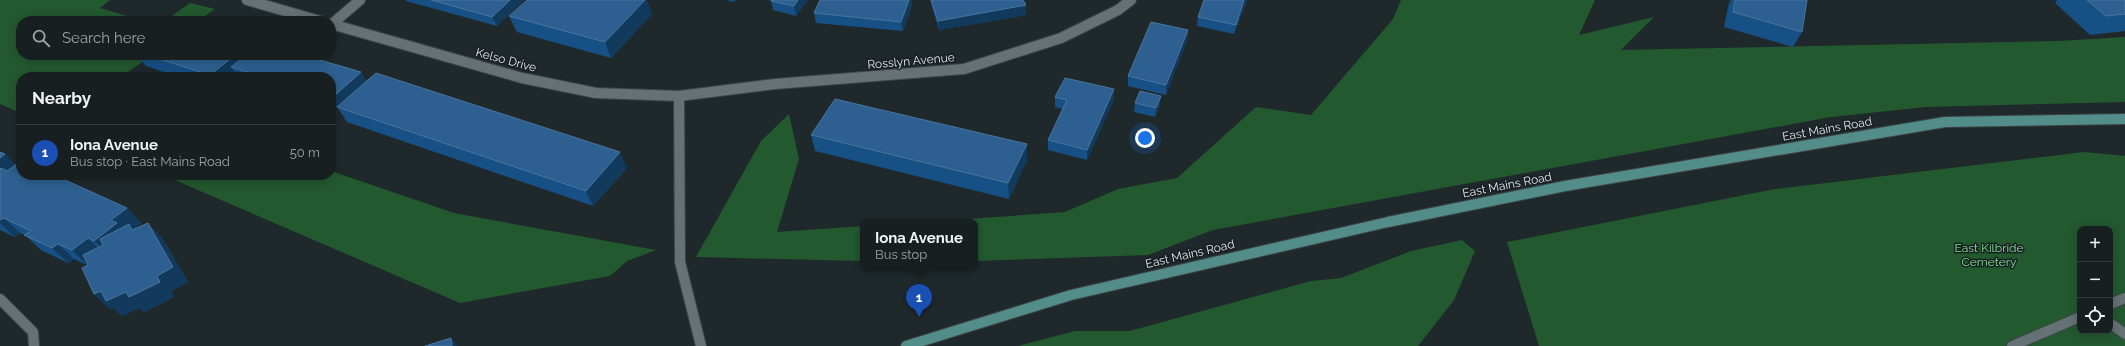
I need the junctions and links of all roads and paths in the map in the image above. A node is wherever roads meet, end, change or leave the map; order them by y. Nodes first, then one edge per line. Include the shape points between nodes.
1 (247, 0) edge
2 (360, 0) edge
3 (1131, 0) edge
4 (303, 16) edge
5 (336, 20) edge
6 (336, 25) edge
7 (678, 96) junction
8 (2125, 119) edge
9 (2125, 298) edge
10 (0, 299) edge
11 (2113, 303) edge
12 (2077, 318) edge
13 (2113, 325) edge
14 (2125, 334) edge
15 (34, 346) edge
16 (701, 346) edge
17 (906, 346) edge
18 (2012, 346) edge

1 - 4 street
2 - 5 street
3 - 7 street, Rosslyn Avenue via 1118,10 1061,38 964,69 775,84
6 - 7 street, Kelso Drive via 530,80 596,93
7 - 16 street via 680,262
8 - 17 main road, East Mains Road via 1946,122 1564,186 1388,222 1071,295
9 - 11 street
10 - 15 street via 33,332
12 - 18 street
13 - 14 street

